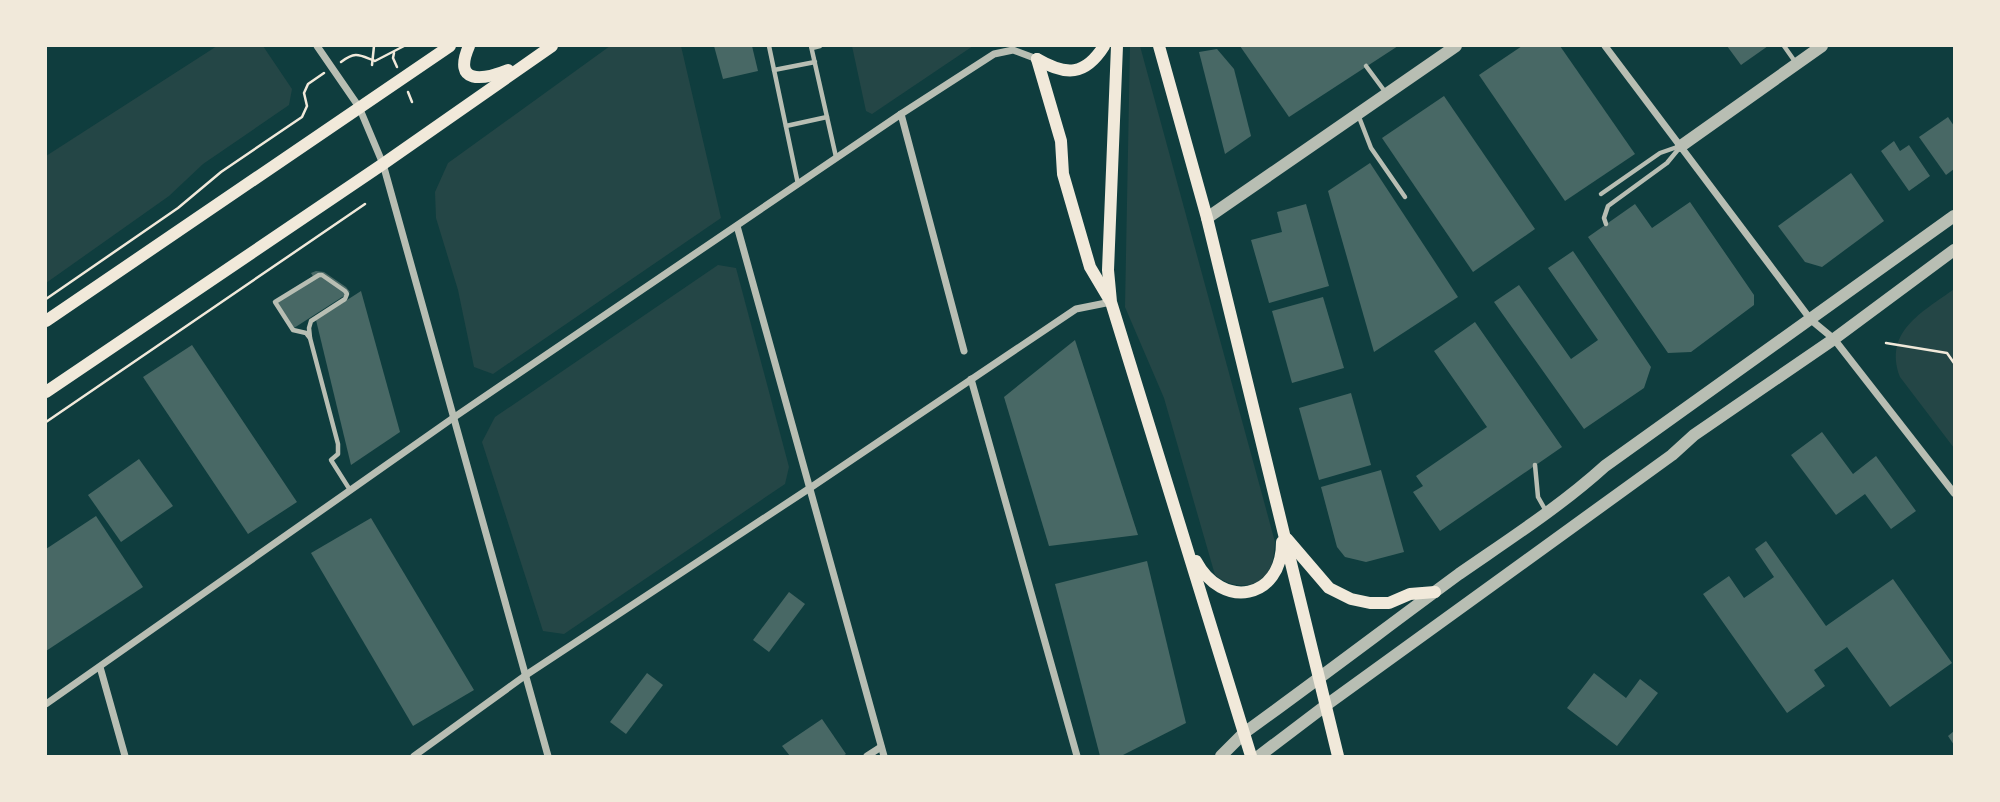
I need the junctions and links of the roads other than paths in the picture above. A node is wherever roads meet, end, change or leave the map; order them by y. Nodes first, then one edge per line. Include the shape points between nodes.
1 (317, 46) edge
2 (450, 46) edge
3 (469, 46) edge
4 (552, 46) edge
5 (771, 46) edge
6 (820, 46) edge
7 (1104, 46) edge
8 (1117, 46) edge
9 (1159, 46) edge
10 (1456, 46) edge
11 (1605, 46) edge
12 (1784, 46) edge
13 (1822, 46) edge
14 (811, 48) edge
15 (1037, 59) junction
16 (815, 62) junction
17 (525, 64) junction
18 (1797, 64) junction
19 (1366, 66) dead end
20 (774, 70) junction
21 (1065, 70) junction
22 (1387, 94) junction
23 (1048, 95) junction
24 (359, 107) junction
25 (901, 114) junction
26 (1358, 114) junction
27 (827, 117) junction
28 (786, 126) junction
29 (1681, 146) junction
30 (836, 158) junction
31 (383, 163) junction
32 (798, 184) junction
33 (1601, 194) dead end
34 (1405, 197) dead end
35 (1955, 216) edge
36 (1208, 218) junction
37 (1606, 224) dead end
38 (737, 226) junction
39 (1955, 250) edge
40 (1111, 302) junction
41 (1811, 320) junction
42 (46, 321) edge
43 (310, 338) junction
44 (1834, 340) junction
45 (964, 351) dead end
46 (971, 379) junction
47 (46, 392) edge
48 (453, 418) junction
49 (1535, 465) dead end
50 (810, 488) junction
51 (350, 490) junction
52 (1955, 493) edge
53 (1546, 511) junction
54 (1280, 522) junction
55 (1182, 532) junction
56 (1285, 537) junction
57 (1435, 592) junction
58 (100, 667) junction
59 (526, 675) junction
60 (1318, 680) junction
61 (46, 704) edge
62 (1325, 706) junction
63 (1244, 733) junction
64 (881, 747) junction
65 (125, 757) edge
66 (414, 757) edge
67 (548, 757) edge
68 (867, 757) edge
69 (884, 757) edge
70 (1077, 757) edge
71 (1221, 757) edge
72 (1251, 757) edge
73 (1259, 757) edge
74 (1338, 757) edge

1 - 24 street
2 - 24 main road
3 - 17 main road via 463,63 474,77 482,79
4 - 17 main road
5 - 20 lane
6 - 14 lane
7 - 21 main road via 1083,69
8 - 40 main road via 1108,270
9 - 36 main road
10 - 22 street
11 - 29 street
12 - 18 lane
13 - 18 street
14 - 16 lane
15 - 21 main road
15 - 23 main road
15 - 25 street via 1013,50 994,54
16 - 20 lane
16 - 27 lane
17 - 31 main road
18 - 29 street
19 - 22 lane
20 - 28 lane
21 - 23 main road via 1049,83
22 - 26 street
23 - 40 main road via 1061,141 1063,174 1090,267
24 - 31 street
24 - 42 main road
25 - 30 street
25 - 45 street
26 - 34 lane via 1371,148
26 - 36 street
27 - 28 lane
27 - 30 lane
28 - 32 lane
29 - 33 lane via 1660,153
29 - 37 lane via 1667,163 1608,206
29 - 41 street
30 - 32 street
31 - 47 main road
31 - 48 street
32 - 38 street
35 - 41 street
36 - 54 main road
38 - 48 street
38 - 50 street
39 - 44 street
40 - 46 street via 1076,309
40 - 55 main road
41 - 44 street
41 - 53 street
43 - 43 lane via 311,321 347,294 322,275 275,302 293,330
43 - 51 lane via 338,444 338,454 331,460
44 - 52 street
44 - 62 street via 1694,435
46 - 50 street
46 - 70 street
48 - 51 street
48 - 59 street
49 - 53 lane via 1538,497
50 - 59 street
50 - 64 street
51 - 58 street
53 - 57 street
54 - 55 main road via 1283,544 1277,569 1269,582 1249,592 1222,588 1211,581
54 - 56 main road
55 - 63 main road
56 - 57 main road via 1329,588 1351,599 1390,603 1410,594
56 - 60 main road
57 - 60 street
58 - 61 street
58 - 65 street
59 - 66 street
59 - 67 street
60 - 62 main road
60 - 63 street
62 - 73 street
62 - 74 main road
63 - 71 street
63 - 72 main road
64 - 68 street
64 - 69 street

